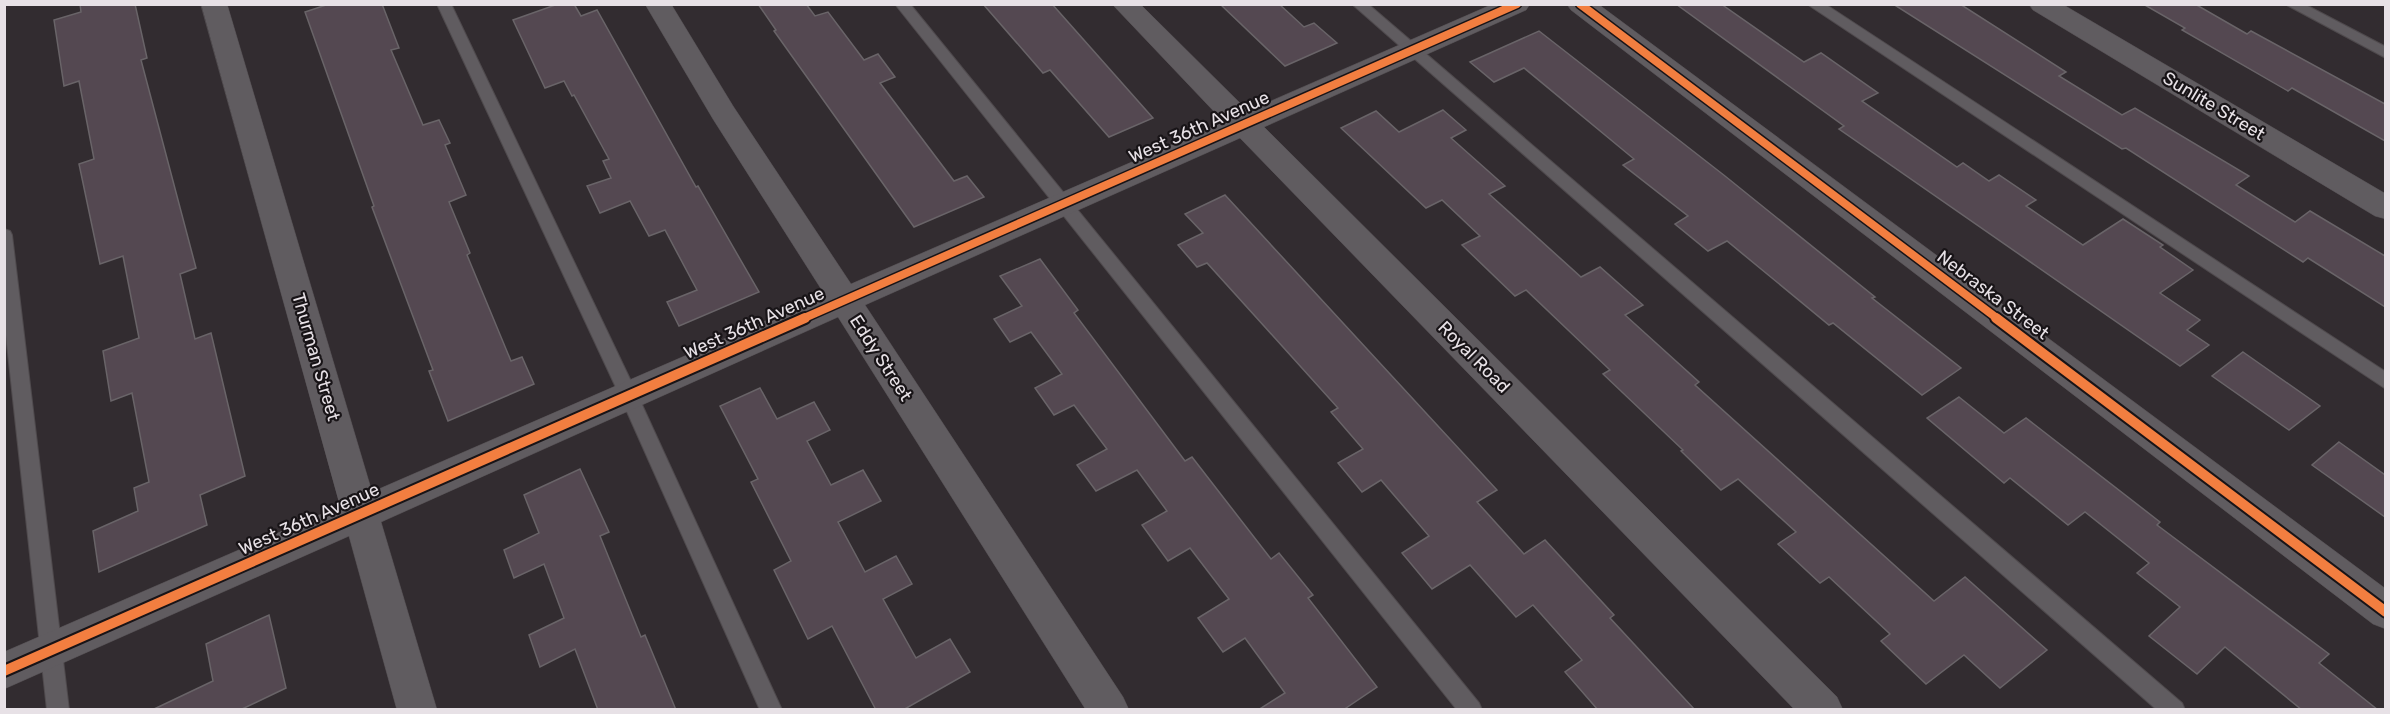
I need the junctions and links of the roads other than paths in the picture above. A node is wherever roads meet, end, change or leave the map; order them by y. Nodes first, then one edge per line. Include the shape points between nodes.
1 (214, 4) edge
2 (444, 4) edge
3 (658, 4) edge
4 (902, 4) edge
5 (1125, 4) edge
6 (1359, 4) edge
7 (1517, 4) edge
8 (1580, 4) edge
9 (1814, 4) edge
10 (2042, 4) edge
11 (2292, 4) edge
12 (1412, 51) junction
13 (2385, 53) edge
14 (1244, 125) junction
15 (1064, 204) junction
16 (2385, 208) edge
17 (4, 235) edge
18 (844, 301) junction
19 (2385, 382) edge
20 (628, 396) junction
21 (361, 514) junction
22 (2385, 612) edge
23 (51, 651) junction
24 (4, 671) edge
25 (58, 710) edge
26 (417, 710) edge
27 (771, 710) edge
28 (1109, 710) edge
29 (1471, 710) edge
30 (1823, 710) edge
31 (2174, 710) edge

1 - 21 street, Thurman Street
2 - 20 lane
3 - 18 street, Eddy Street
4 - 15 lane
5 - 14 street, Royal Road
6 - 12 lane
7 - 12 street, West 36th Avenue
8 - 22 street, Nebraska Street
9 - 19 lane
10 - 16 street, Sunlite Street
11 - 13 lane
12 - 14 street, West 36th Avenue
12 - 31 lane
14 - 15 street, West 36th Avenue
14 - 30 street, Royal Road
15 - 18 street, West 36th Avenue
15 - 29 lane
17 - 23 lane
18 - 20 street, West 36th Avenue
18 - 28 street, Eddy Street
20 - 21 street, West 36th Avenue
20 - 27 lane
21 - 23 street, West 36th Avenue
21 - 26 street, Thurman Street
23 - 24 street, West 36th Avenue
23 - 25 lane

